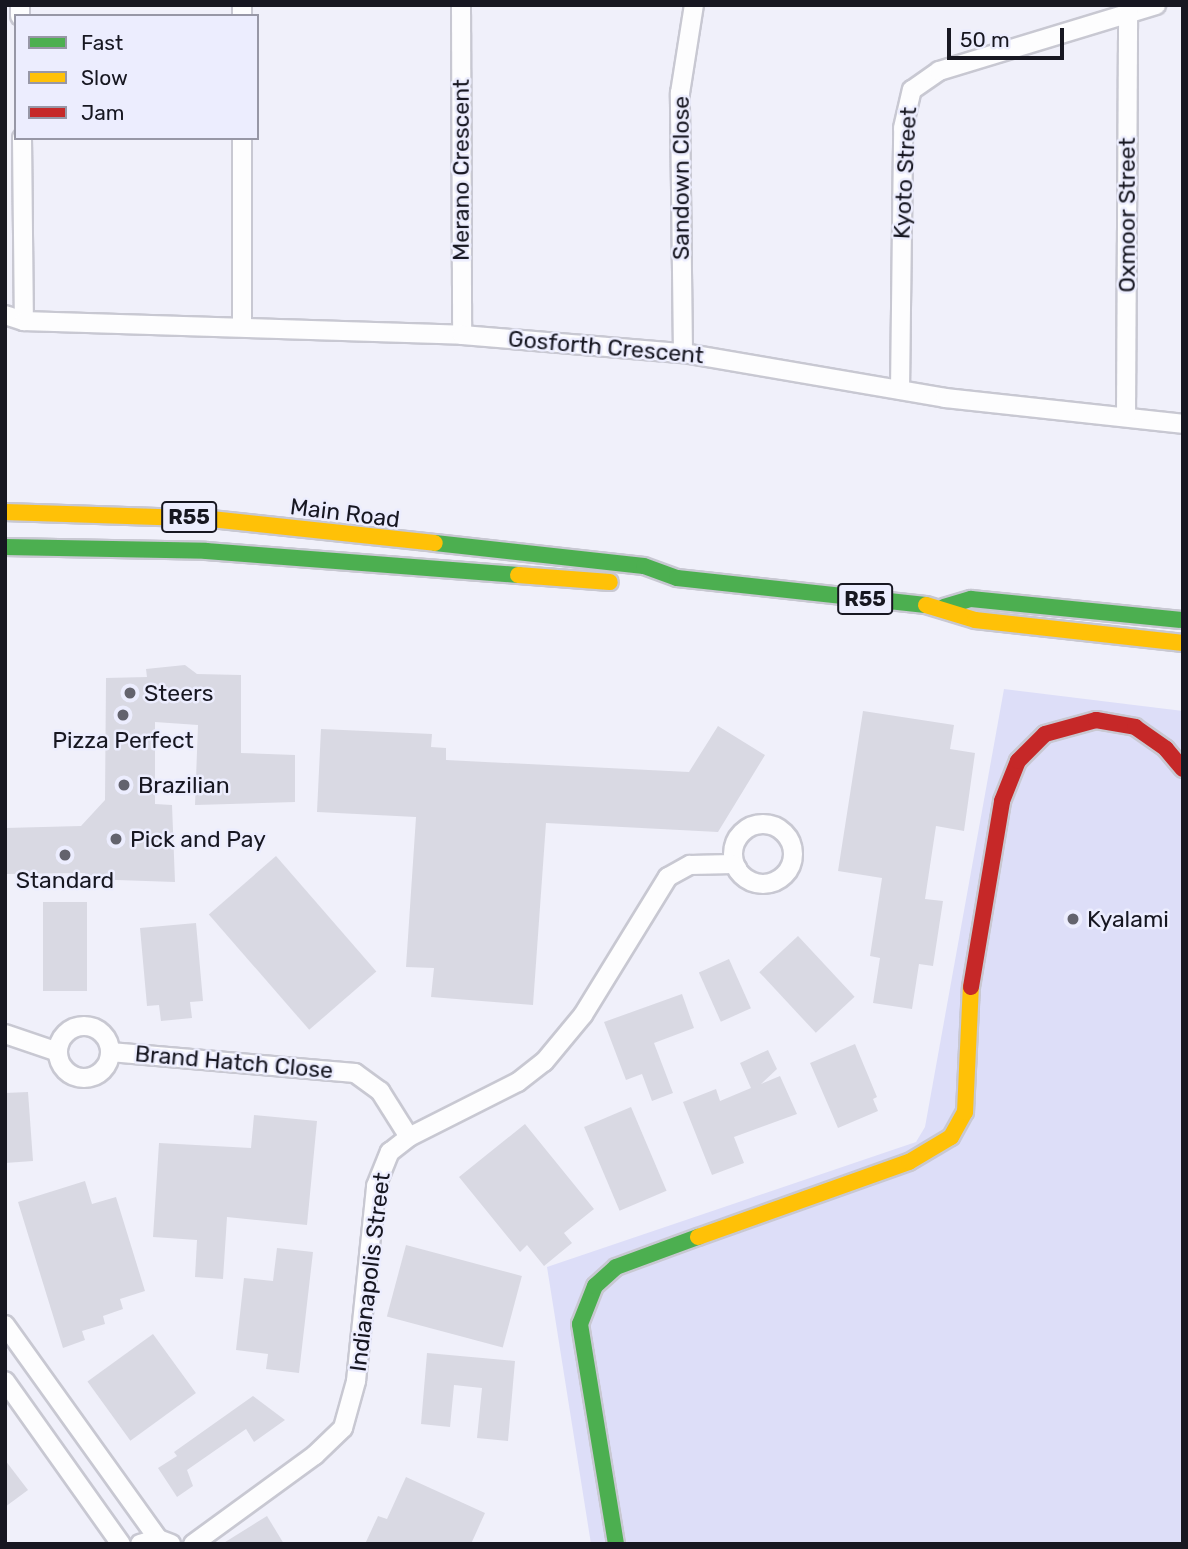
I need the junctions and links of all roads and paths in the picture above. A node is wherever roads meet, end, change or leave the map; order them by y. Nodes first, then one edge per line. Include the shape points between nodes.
1 (461, 5) edge
2 (694, 5) edge
3 (1156, 5) edge
4 (1128, 13) junction
5 (22, 140) edge
6 (242, 140) edge
7 (5, 315) edge
8 (24, 321) junction
9 (243, 325) junction
10 (461, 335) junction
11 (683, 353) junction
12 (900, 390) junction
13 (1126, 417) junction
14 (1183, 424) edge
15 (5, 512) edge
16 (5, 547) edge
17 (677, 578) junction
18 (944, 607) junction
19 (1183, 621) edge
20 (1183, 643) edge
21 (1183, 769) edge
22 (737, 868) dead end
23 (5, 1034) edge
24 (58, 1052) junction
25 (110, 1052) junction
26 (409, 1137) junction
27 (5, 1325) edge
28 (5, 1381) edge
29 (156, 1542) edge
30 (121, 1544) edge
31 (193, 1544) edge
32 (616, 1544) edge

1 - 10 street, Merano Crescent
2 - 11 street, Sandown Close via 680,93
3 - 4 street, Kyoto Street
4 - 12 street, Kyoto Street via 939,71 912,90 902,128
4 - 13 street, Oxmoor Street
5 - 8 street
6 - 9 street
7 - 8 street, Gosforth Crescent
8 - 9 street, Gosforth Crescent
9 - 10 street, Gosforth Crescent
10 - 11 street, Gosforth Crescent
11 - 12 street, Gosforth Crescent via 810,371
12 - 13 street, Gosforth Crescent
13 - 14 street, Gosforth Crescent
15 - 17 main road, Main Road / R55 via 211,519 644,566
16 - 17 main road, Main Road / R55 via 206,551 663,585
17 - 18 main road, Main Road / R55
18 - 19 main road, Main Road / R55 via 971,599
18 - 20 main road, Main Road / R55 via 975,620
21 - 32 main road via 1166,749 1135,727 1096,720 1045,734 1018,761 1002,801 971,983 965,1112 951,1137 909,1162 616,1267 595,1286 580,1324 581,1347
22 - 26 street, Indianapolis Street via 733,864 690,864 667,877 564,1042 518,1082
23 - 24 street
24 - 25 street via 63,1036 85,1026 100,1031
24 - 25 street via 68,1073 84,1078 99,1074
25 - 26 street, Brand Hatch Close via 355,1073 380,1091
26 - 31 street, Indianapolis Street via 390,1152 376,1186 356,1381 343,1428 315,1455
27 - 29 street
28 - 30 street

